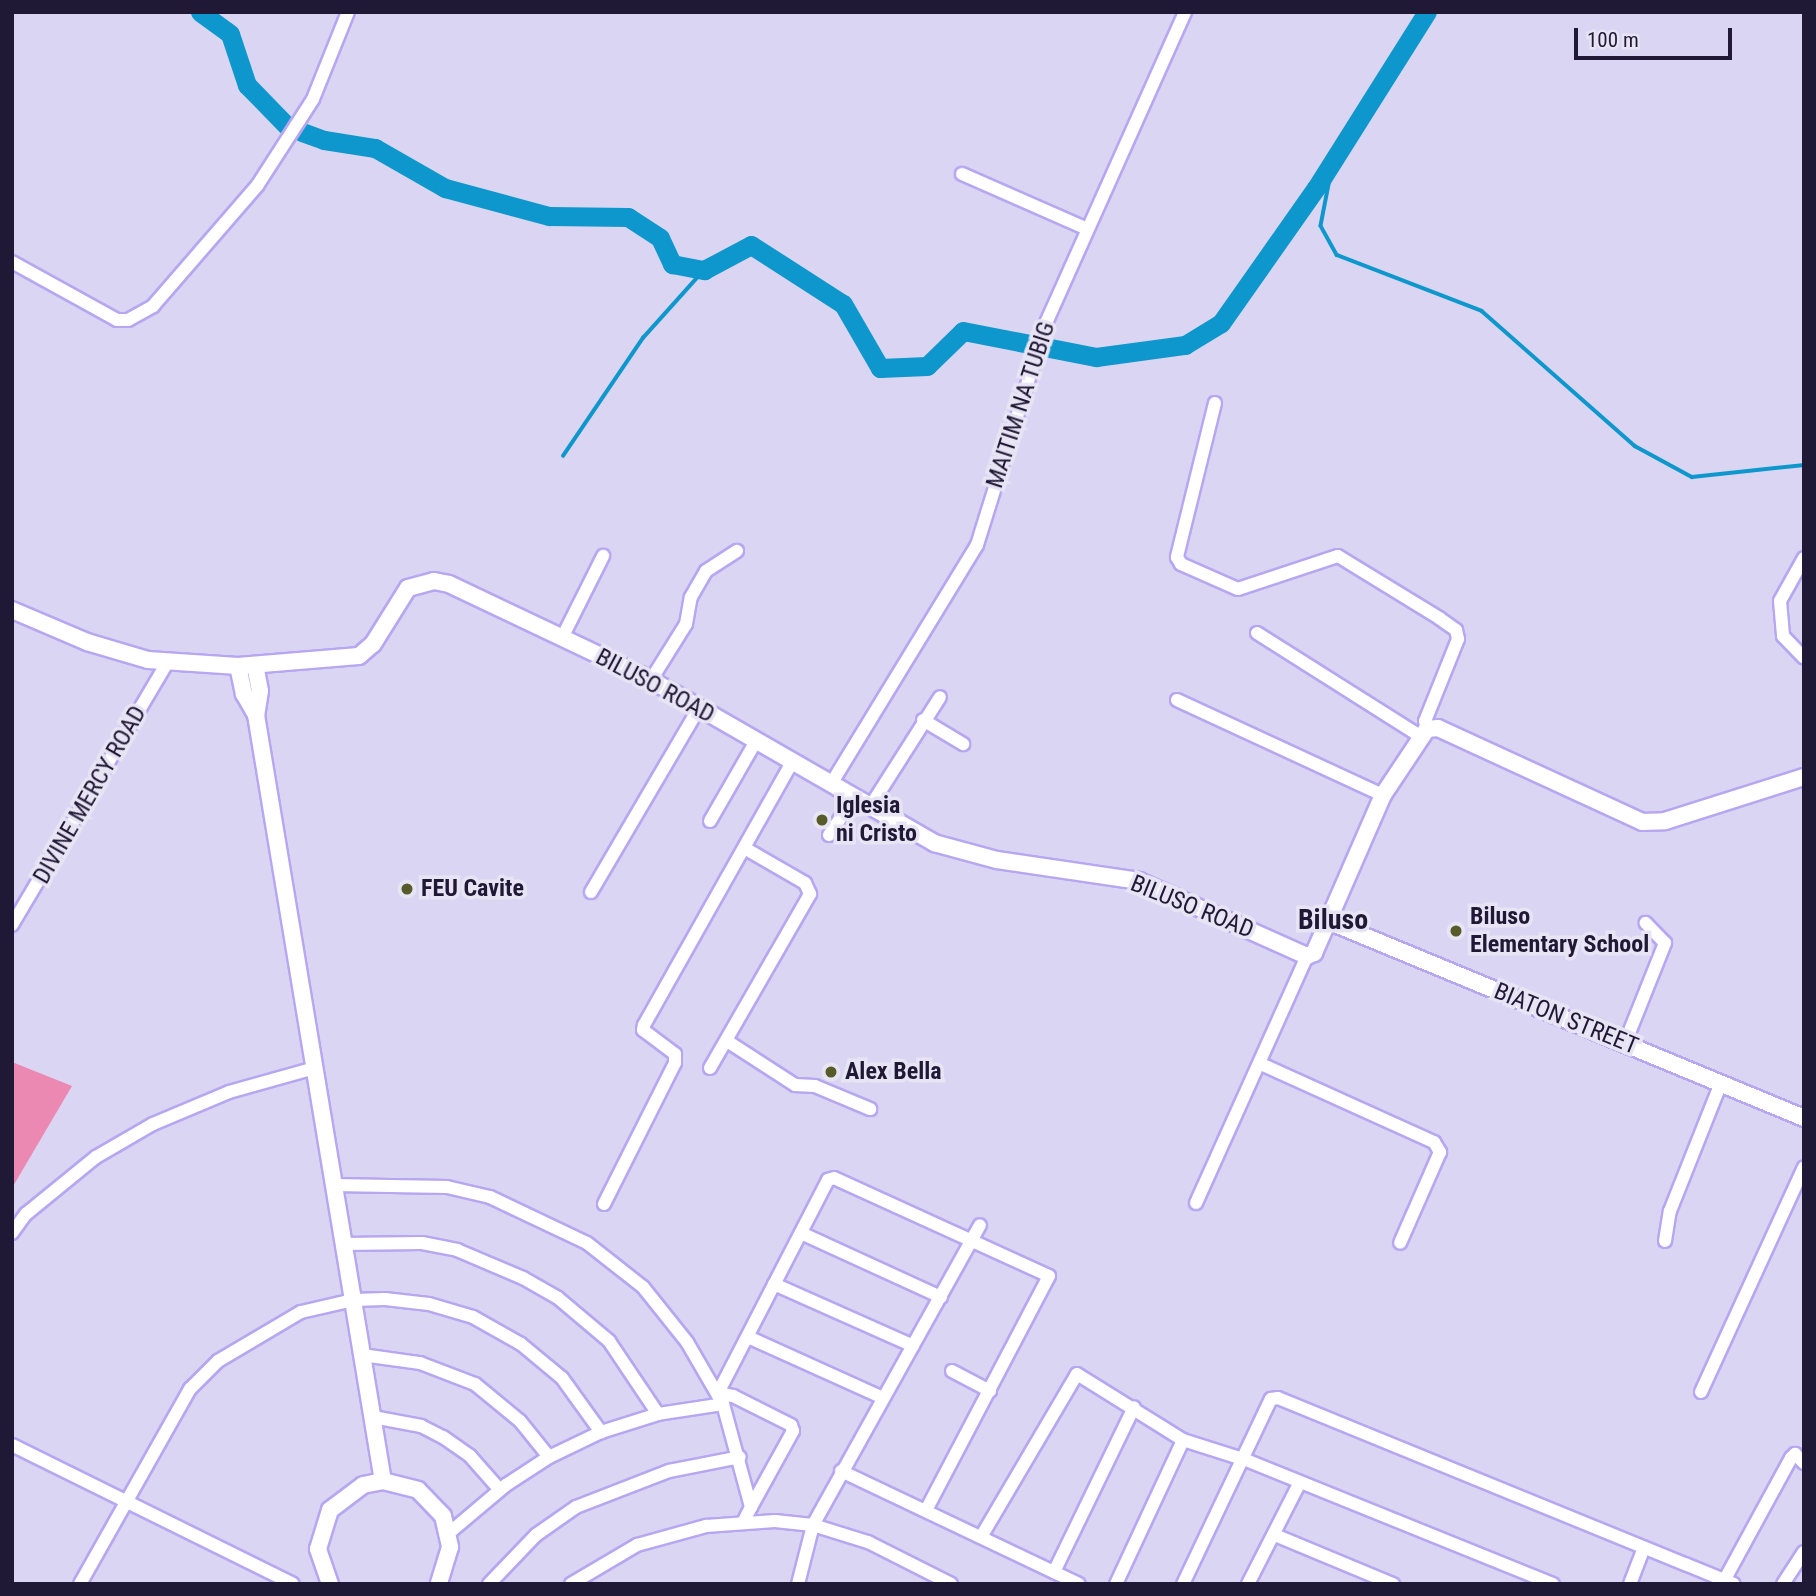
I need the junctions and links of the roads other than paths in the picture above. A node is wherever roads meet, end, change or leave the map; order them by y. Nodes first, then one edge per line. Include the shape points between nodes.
1 (348, 12) edge
2 (1185, 12) edge
3 (962, 174) dead end
4 (1085, 228) junction
5 (12, 262) edge
6 (1215, 403) dead end
7 (737, 551) dead end
8 (603, 556) dead end
9 (1804, 558) edge
10 (12, 610) edge
11 (1257, 633) dead end
12 (562, 638) junction
13 (1804, 658) edge
14 (167, 663) junction
15 (255, 665) junction
16 (238, 666) junction
17 (650, 680) junction
18 (940, 697) dead end
19 (1177, 700) dead end
20 (699, 708) junction
21 (256, 715) junction
22 (923, 720) junction
23 (1423, 733) junction
24 (756, 740) junction
25 (963, 744) dead end
26 (793, 761) junction
27 (1804, 777) edge
28 (831, 783) junction
29 (1382, 795) junction
30 (854, 797) junction
31 (870, 807) junction
32 (710, 821) dead end
33 (829, 835) dead end
34 (746, 849) junction
35 (591, 892) dead end
36 (1328, 921) junction
37 (1646, 923) dead end
38 (12, 925) edge
39 (1307, 956) junction
40 (727, 1041) junction
41 (1625, 1043) junction
42 (1261, 1064) junction
43 (314, 1068) junction
44 (710, 1068) dead end
45 (1721, 1083) junction
46 (870, 1110) dead end
47 (1804, 1118) edge
48 (1804, 1167) edge
49 (334, 1185) junction
50 (1196, 1203) dead end
51 (604, 1204) dead end
52 (980, 1225) dead end
53 (12, 1233) edge
54 (801, 1233) junction
55 (973, 1239) junction
56 (1665, 1241) dead end
57 (1400, 1243) dead end
58 (344, 1244) junction
59 (774, 1284) junction
60 (941, 1297) junction
61 (353, 1300) junction
62 (747, 1337) junction
63 (913, 1346) junction
64 (362, 1355) junction
65 (952, 1371) dead end
66 (990, 1391) junction
67 (1701, 1392) dead end
68 (883, 1398) junction
69 (720, 1399) junction
70 (1134, 1407) junction
71 (658, 1414) junction
72 (373, 1417) junction
73 (601, 1432) junction
74 (1183, 1440) junction
75 (12, 1445) edge
76 (549, 1457) junction
77 (740, 1457) junction
78 (1246, 1460) junction
79 (1804, 1463) edge
80 (841, 1471) junction
81 (383, 1481) junction
82 (1299, 1484) junction
83 (500, 1490) junction
84 (125, 1503) junction
85 (751, 1507) junction
86 (926, 1510) junction
87 (744, 1521) junction
88 (813, 1524) junction
89 (449, 1533) junction
90 (1275, 1535) junction
91 (981, 1537) junction
92 (1643, 1550) junction
93 (1804, 1552) edge
94 (1054, 1572) junction
95 (1729, 1581) edge
96 (80, 1584) edge
97 (293, 1584) edge
98 (330, 1584) edge
99 (439, 1584) edge
100 (489, 1584) edge
101 (571, 1584) edge
102 (797, 1584) edge
103 (951, 1584) edge
104 (1079, 1584) edge
105 (1116, 1584) edge
106 (1183, 1584) edge
107 (1248, 1584) edge
108 (1393, 1584) edge
109 (1553, 1584) edge
110 (1630, 1584) edge
111 (1783, 1584) edge

1 - 5 street via 313,99 257,186 153,306 128,320 117,320
2 - 4 street, MAITIM NA TUBIG
3 - 4 street
4 - 28 street, MAITIM NA TUBIG via 1041,337 977,545
6 - 23 street via 1177,557 1181,564 1237,589 1338,556 1457,630 1458,639
7 - 17 street via 706,571 691,597 686,624
8 - 12 street
9 - 13 street via 1780,601 1783,636
10 - 14 street, BILUSO ROAD via 88,642
11 - 23 street
12 - 15 street, BILUSO ROAD via 465,590 434,582 408,588 373,644 359,656
12 - 17 street, BILUSO ROAD
14 - 16 street, BILUSO ROAD
14 - 38 street, DIVINE MERCY ROAD
15 - 16 street, BILUSO ROAD
15 - 21 street via 260,691
16 - 21 street via 244,694
17 - 20 street, BILUSO ROAD
18 - 22 street
19 - 29 street
20 - 24 street, BILUSO ROAD
20 - 35 street
21 - 43 street
22 - 25 street
22 - 31 street
23 - 27 street via 1438,728 1642,822 1665,821
23 - 29 street
24 - 26 street, BILUSO ROAD
24 - 32 street
26 - 28 street, BILUSO ROAD
26 - 34 street
28 - 30 street, BILUSO ROAD
29 - 36 street
30 - 31 street, BILUSO ROAD
30 - 33 street
31 - 39 street, BILUSO ROAD via 931,842 967,854 1139,881
34 - 40 street via 805,883 810,894
34 - 51 street via 644,1025 643,1030 675,1054 675,1063
36 - 39 street via 1314,953
36 - 41 street, BIATON STREET
37 - 41 street via 1665,943
39 - 42 street
40 - 44 street
40 - 46 street via 794,1085 815,1086
41 - 45 street, BIATON STREET
42 - 50 street
42 - 57 street via 1434,1142 1440,1152
43 - 49 street
43 - 53 street via 219,1096 153,1124 96,1157 26,1214
45 - 47 street, BIATON STREET
45 - 56 street via 1670,1211
48 - 67 street
49 - 58 street
49 - 69 street via 447,1187 535,1215 587,1244 643,1287 687,1342
52 - 55 street
54 - 55 street via 828,1180 834,1178
54 - 59 street
54 - 60 street
55 - 60 street
55 - 66 street via 1049,1276
58 - 61 street
58 - 71 street via 382,1240 445,1248 523,1278 558,1298 609,1342
59 - 62 street
59 - 63 street
60 - 63 street
61 - 64 street
61 - 73 street via 429,1304 473,1317 521,1344 562,1378
61 - 84 street via 301,1312 218,1361 190,1389 166,1425
62 - 68 street
62 - 69 street
63 - 68 street
64 - 72 street
64 - 76 street via 420,1363 475,1384 520,1421
65 - 66 street
66 - 86 street
68 - 80 street
69 - 71 street
69 - 77 street
69 - 85 street via 791,1425 793,1431
70 - 74 street
70 - 91 street via 1077,1374 1073,1377
70 - 94 street
71 - 73 street
72 - 81 street
72 - 83 street via 421,1426 443,1437 470,1456
73 - 76 street
74 - 78 street
74 - 105 street
75 - 84 street
76 - 83 street
77 - 85 street
77 - 100 street via 668,1471 576,1507 536,1535
78 - 82 street
78 - 92 street via 1271,1399 1278,1398
78 - 106 street
79 - 95 street via 1795,1454 1791,1458
80 - 86 street
80 - 88 street
81 - 89 street via 401,1483 432,1501
81 - 98 street via 363,1485 330,1510 318,1549
82 - 90 street
82 - 109 street
83 - 89 street
84 - 96 street
84 - 97 street
85 - 87 street
86 - 91 street
87 - 88 street
87 - 101 street via 636,1545
88 - 102 street
88 - 103 street via 868,1542
89 - 99 street via 449,1562
90 - 107 street
90 - 108 street
91 - 94 street
92 - 95 street
92 - 110 street
93 - 111 street
94 - 104 street

